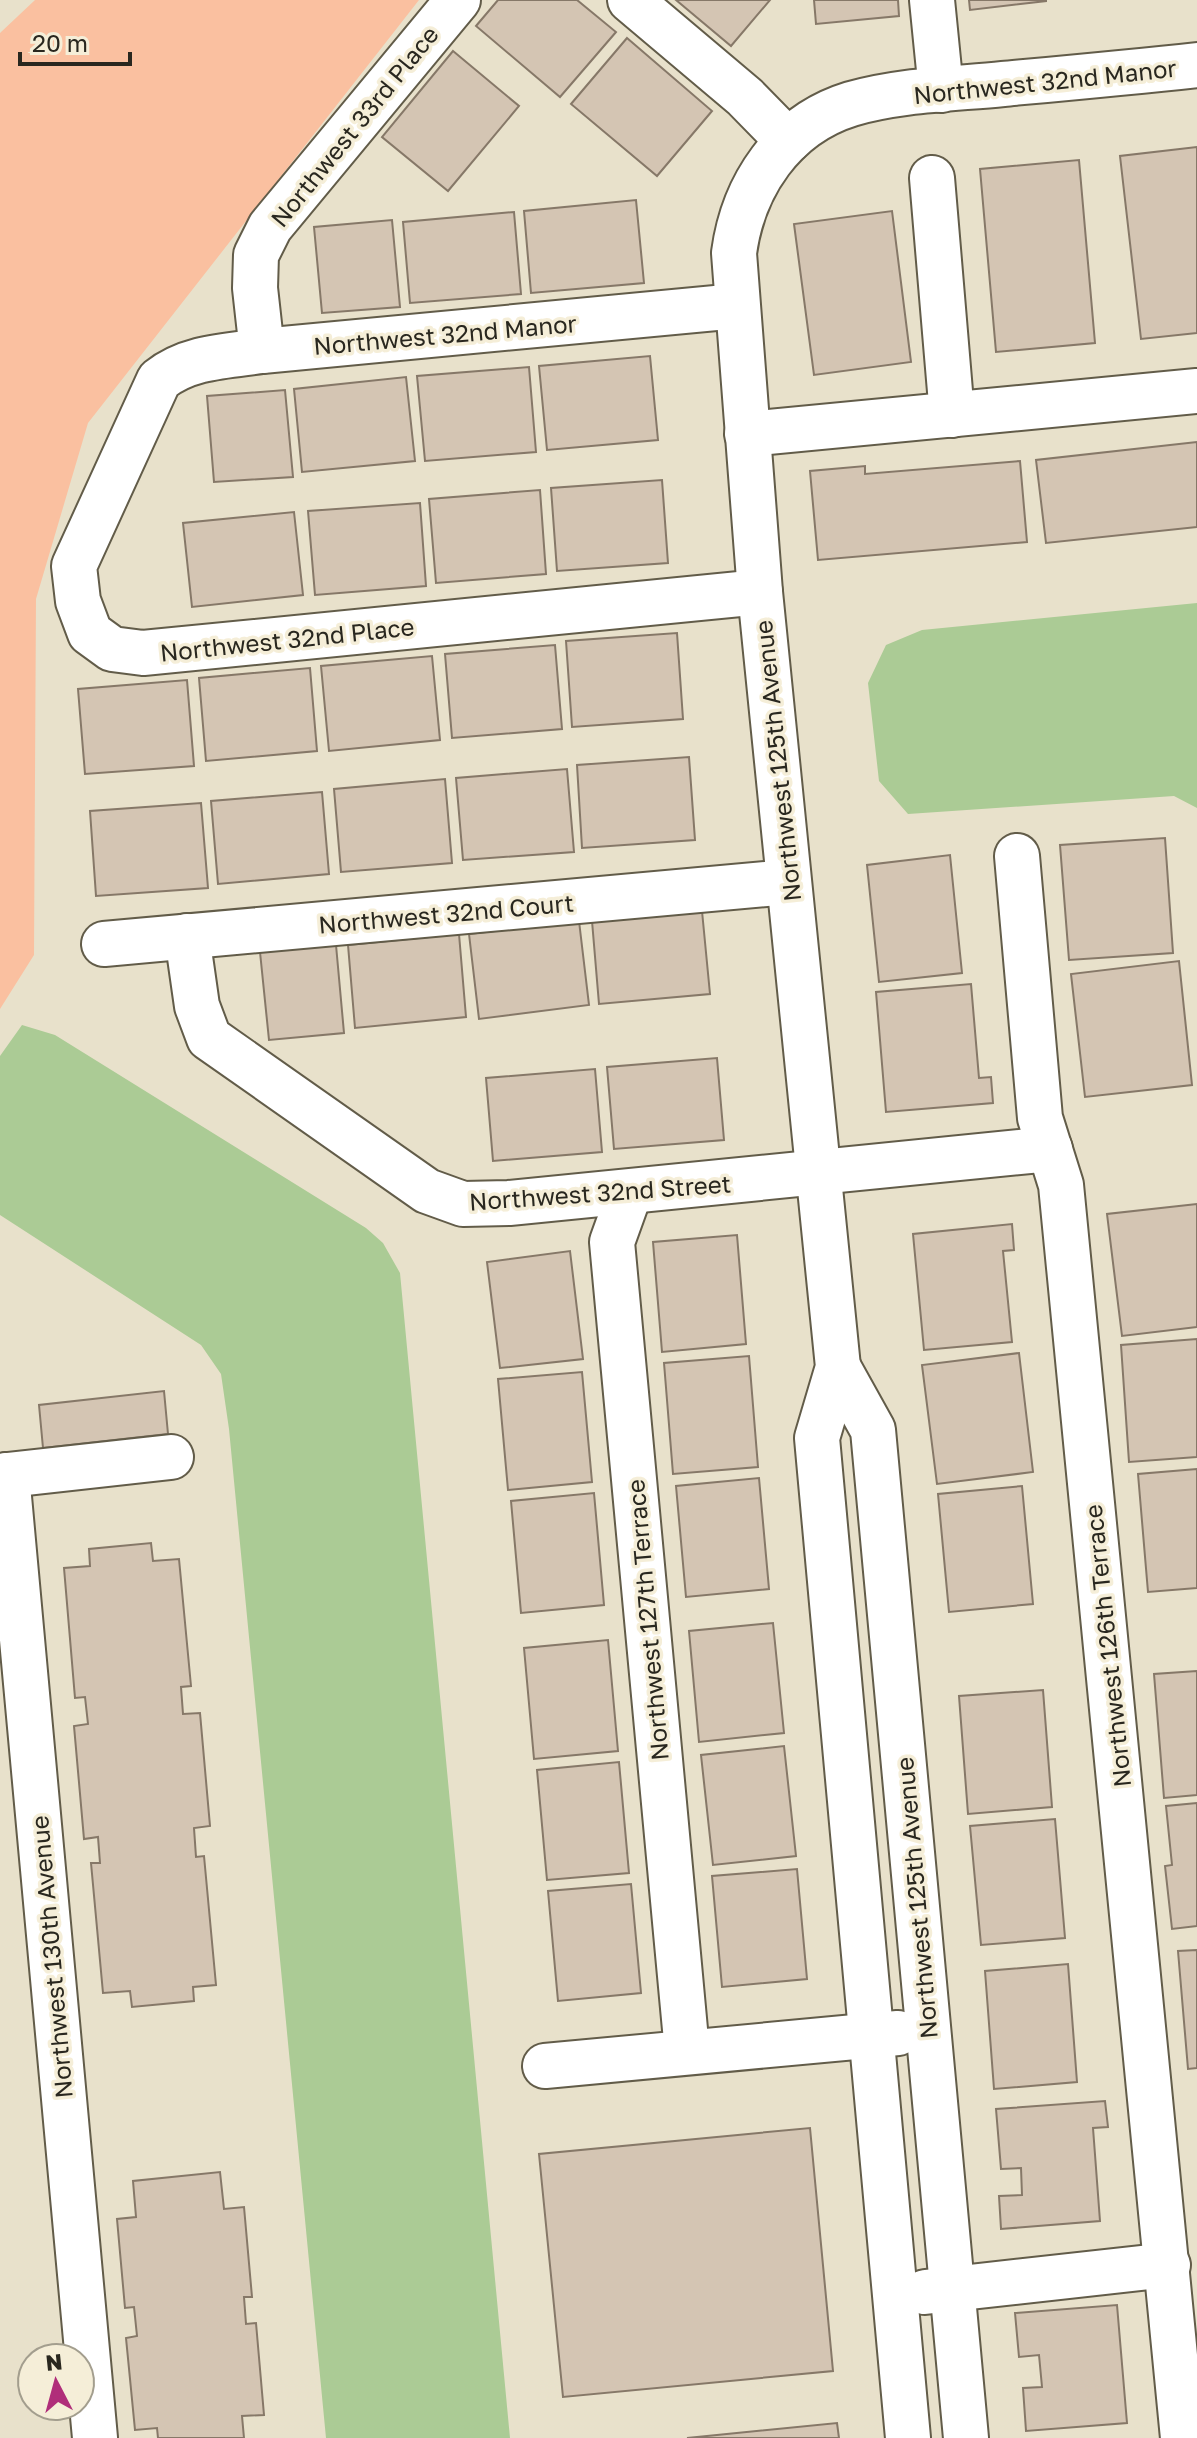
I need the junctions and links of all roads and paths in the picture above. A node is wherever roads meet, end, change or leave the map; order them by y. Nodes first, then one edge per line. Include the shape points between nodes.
1 (458, 0) edge
2 (630, 0) edge
3 (932, 0) edge
4 (1197, 65) edge
5 (941, 90) junction
6 (778, 151) junction
7 (932, 178) dead end
8 (737, 306) junction
9 (262, 351) junction
10 (159, 380) joint
11 (1197, 391) edge
12 (952, 415) junction
13 (747, 434) junction
14 (760, 592) junction
15 (1017, 856) dead end
16 (788, 882) junction
17 (187, 936) junction
18 (104, 944) dead end
19 (1050, 1149) junction
20 (817, 1173) junction
21 (630, 1192) junction
22 (838, 1367) junction
23 (171, 1457) dead end
24 (3, 1476) edge
25 (928, 2031) junction
26 (871, 2036) junction
27 (687, 2051) junction
28 (545, 2066) dead end
29 (1168, 2265) junction
30 (954, 2289) junction
31 (895, 2295) junction
32 (95, 2438) edge
33 (908, 2438) edge
34 (966, 2438) edge
35 (1183, 2438) edge

1 - 9 street, Northwest 33rd Place via 270,227 256,255
2 - 6 street via 745,97
3 - 5 street
4 - 5 street, Northwest 32nd Manor
5 - 6 street, Northwest 32nd Manor via 851,105 816,120
6 - 8 street, Northwest 125th Avenue via 750,191 738,225
7 - 12 street
8 - 9 street, Northwest 32nd Manor
8 - 13 street, Northwest 125th Avenue
9 - 10 street, Northwest 32nd Manor via 176,366
10 - 14 street, Northwest 32nd Place via 74,566 78,601 90,633 112,649 143,653
11 - 12 street
12 - 13 street
13 - 14 street, Northwest 125th Avenue
14 - 16 street, Northwest 125th Avenue
15 - 19 street, Northwest 126th Terrace via 1040,1118
16 - 17 street, Northwest 32nd Court
16 - 20 street, Northwest 125th Avenue
17 - 18 street, Northwest 32nd Court
17 - 21 street, Northwest 32nd Street via 197,1006 209,1038 427,1191 463,1204
19 - 20 street, Northwest 32nd Street
19 - 29 street, Northwest 126th Terrace via 1061,1185
20 - 21 street, Northwest 32nd Street
20 - 22 street, Northwest 125th Avenue
21 - 27 street, Northwest 127th Terrace via 612,1242
22 - 25 street, Northwest 125th Avenue via 873,1430
22 - 26 street, Northwest 125th Avenue via 817,1438
23 - 24 street, Northwest 130th Avenue
24 - 32 street, Northwest 130th Avenue
25 - 26 street
25 - 30 street, Northwest 125th Avenue
26 - 27 street
26 - 31 street, Northwest 125th Avenue
27 - 28 street
29 - 30 street
29 - 35 street, Northwest 126th Terrace
30 - 31 street
30 - 34 street, Northwest 125th Avenue
31 - 33 street, Northwest 125th Avenue

